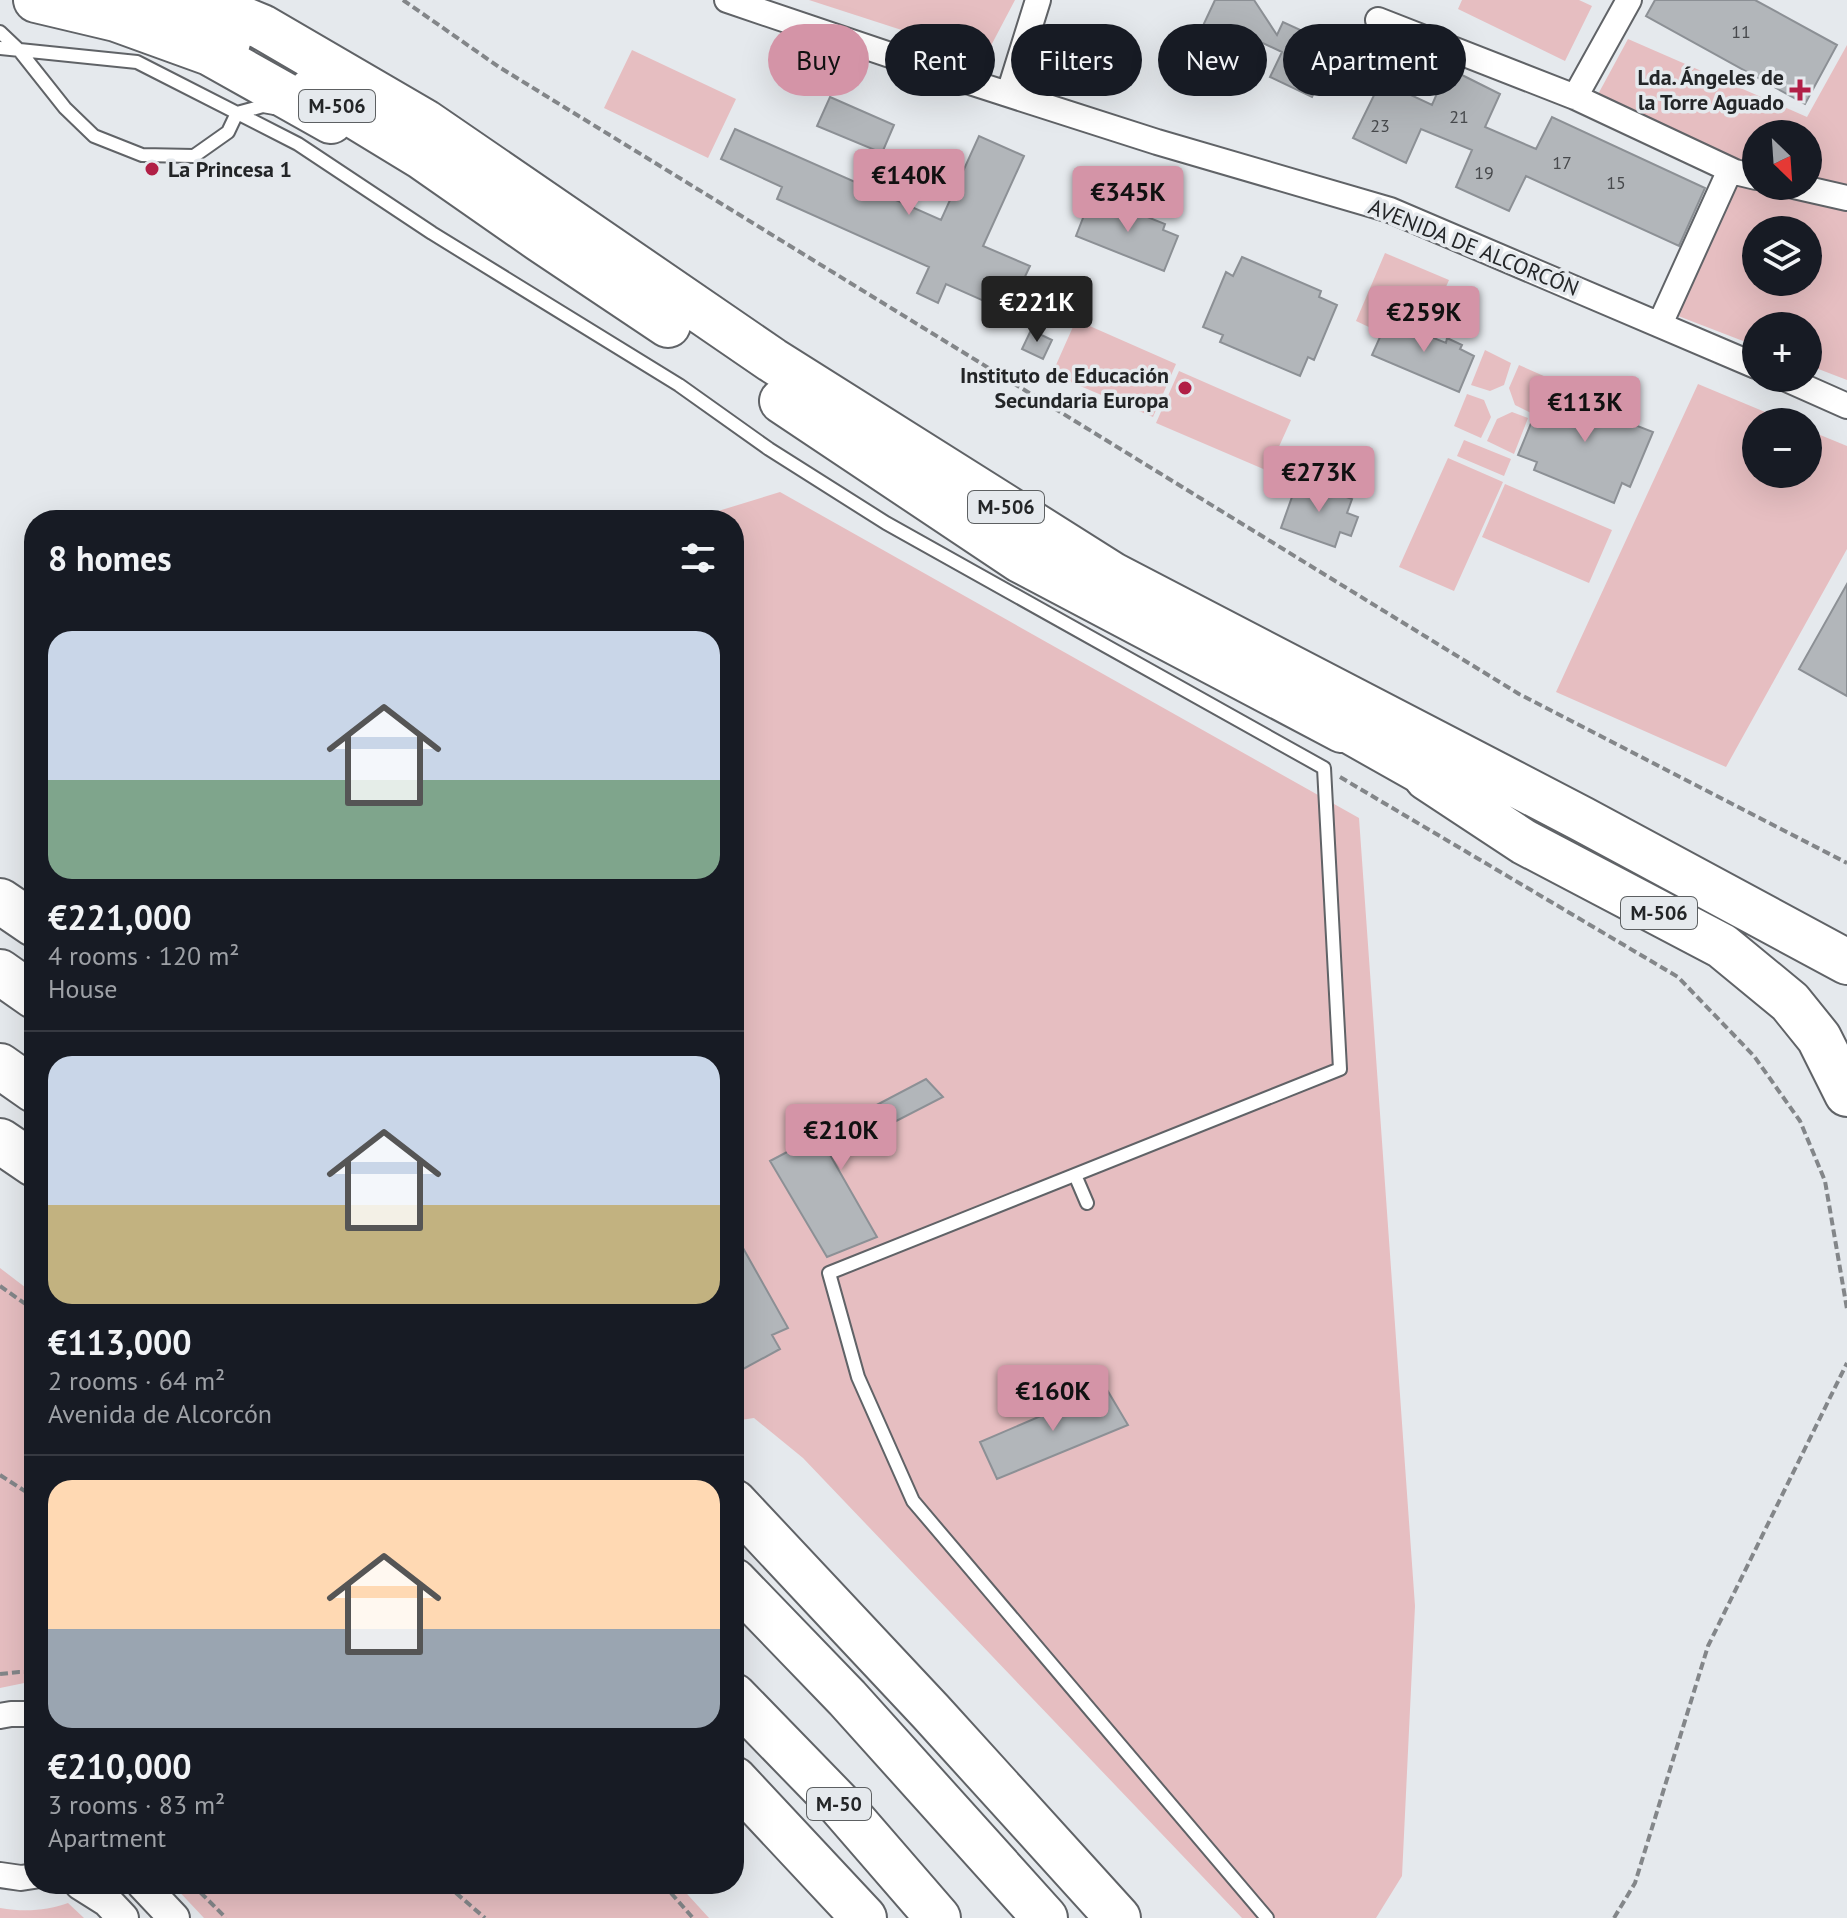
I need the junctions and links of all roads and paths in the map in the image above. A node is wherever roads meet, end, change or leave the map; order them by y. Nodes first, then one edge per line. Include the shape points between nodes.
1 (36, 0) edge
2 (118, 0) edge
3 (196, 0) edge
4 (231, 0) edge
5 (403, 0) edge
6 (727, 0) edge
7 (1038, 0) edge
8 (1629, 0) edge
9 (1378, 20) dead end
10 (0, 32) edge
11 (0, 48) edge
12 (19, 50) junction
13 (1009, 93) junction
14 (1575, 97) junction
15 (237, 113) junction
16 (425, 122) junction
17 (344, 134) dead end
18 (1730, 170) junction
19 (1742, 173) edge
20 (1822, 192) edge
21 (1847, 198) edge
22 (541, 240) junction
23 (1660, 324) junction
24 (1742, 360) edge
25 (1816, 392) edge
26 (1847, 406) edge
27 (1333, 749) junction
28 (1427, 778) junction
29 (1582, 819) junction
30 (1847, 863) edge
31 (0, 901) edge
32 (24, 917) edge
33 (1847, 943) edge
34 (1847, 962) edge
35 (0, 972) edge
36 (24, 989) edge
37 (1847, 993) edge
38 (0, 1066) edge
39 (24, 1083) edge
40 (1847, 1094) edge
41 (0, 1141) edge
42 (24, 1157) edge
43 (1075, 1175) junction
44 (1087, 1203) dead end
45 (0, 1286) edge
46 (24, 1303) edge
47 (1847, 1309) edge
48 (1847, 1363) edge
49 (0, 1475) edge
50 (24, 1491) edge
51 (744, 1513) edge
52 (744, 1591) edge
53 (24, 1672) edge
54 (0, 1674) edge
55 (744, 1706) edge
56 (24, 1714) edge
57 (0, 1716) edge
58 (744, 1790) edge
59 (0, 1875) edge
60 (24, 1878) edge
61 (96, 1894) edge
62 (151, 1894) edge
63 (202, 1894) edge
64 (457, 1894) edge
65 (672, 1894) edge
66 (123, 1918) edge
67 (174, 1918) edge
68 (226, 1918) edge
69 (485, 1918) edge
70 (693, 1918) edge
71 (864, 1918) edge
72 (938, 1918) edge
73 (1045, 1918) edge
74 (1118, 1918) edge
75 (1267, 1918) edge
76 (1614, 1918) edge

1 - 22 highway via 116,19 210,53
2 - 22 highway, M-506 via 242,48 422,157
3 - 16 highway, M-506 via 262,27
4 - 16 highway via 288,25 363,70
5 - 30 path via 499,67 1519,694
6 - 13 street, AVENIDA DE ALCORCÓN
7 - 13 street
8 - 14 street
9 - 14 street
10 - 12 lane
11 - 12 lane
12 - 15 lane via 137,62
12 - 15 lane via 94,136 142,155 194,156 228,132
13 - 23 street, AVENIDA DE ALCORCÓN via 1390,210
14 - 18 street
15 - 17 lane via 263,106 304,115
15 - 27 lane via 298,144 886,523
16 - 29 highway, M-506 via 772,360 1113,575
18 - 19 street
18 - 23 street
20 - 21 street
22 - 27 highway, M-506 via 1020,560
23 - 24 street, AVENIDA DE ALCORCÓN
25 - 26 street
27 - 28 main road, M-506
27 - 43 lane via 1340,1069
27 - 47 path via 1678,977 1754,1056 1800,1121 1825,1181
28 - 37 highway, M-506
28 - 40 highway, M-506 via 1524,842 1722,946 1790,1002 1819,1038
29 - 33 highway
29 - 34 highway, M-506
31 - 32 highway
35 - 36 highway
38 - 39 highway
41 - 42 highway
43 - 44 lane
43 - 75 lane via 829,1273 858,1377 913,1501
45 - 46 path
48 - 76 path via 1708,1646 1635,1883
49 - 50 path
51 - 74 highway
52 - 73 highway
53 - 54 path
55 - 72 highway, M-50 via 841,1806
56 - 57 street
58 - 71 highway
59 - 60 street
61 - 66 street
62 - 67 street
63 - 68 path
64 - 69 path
65 - 70 path

